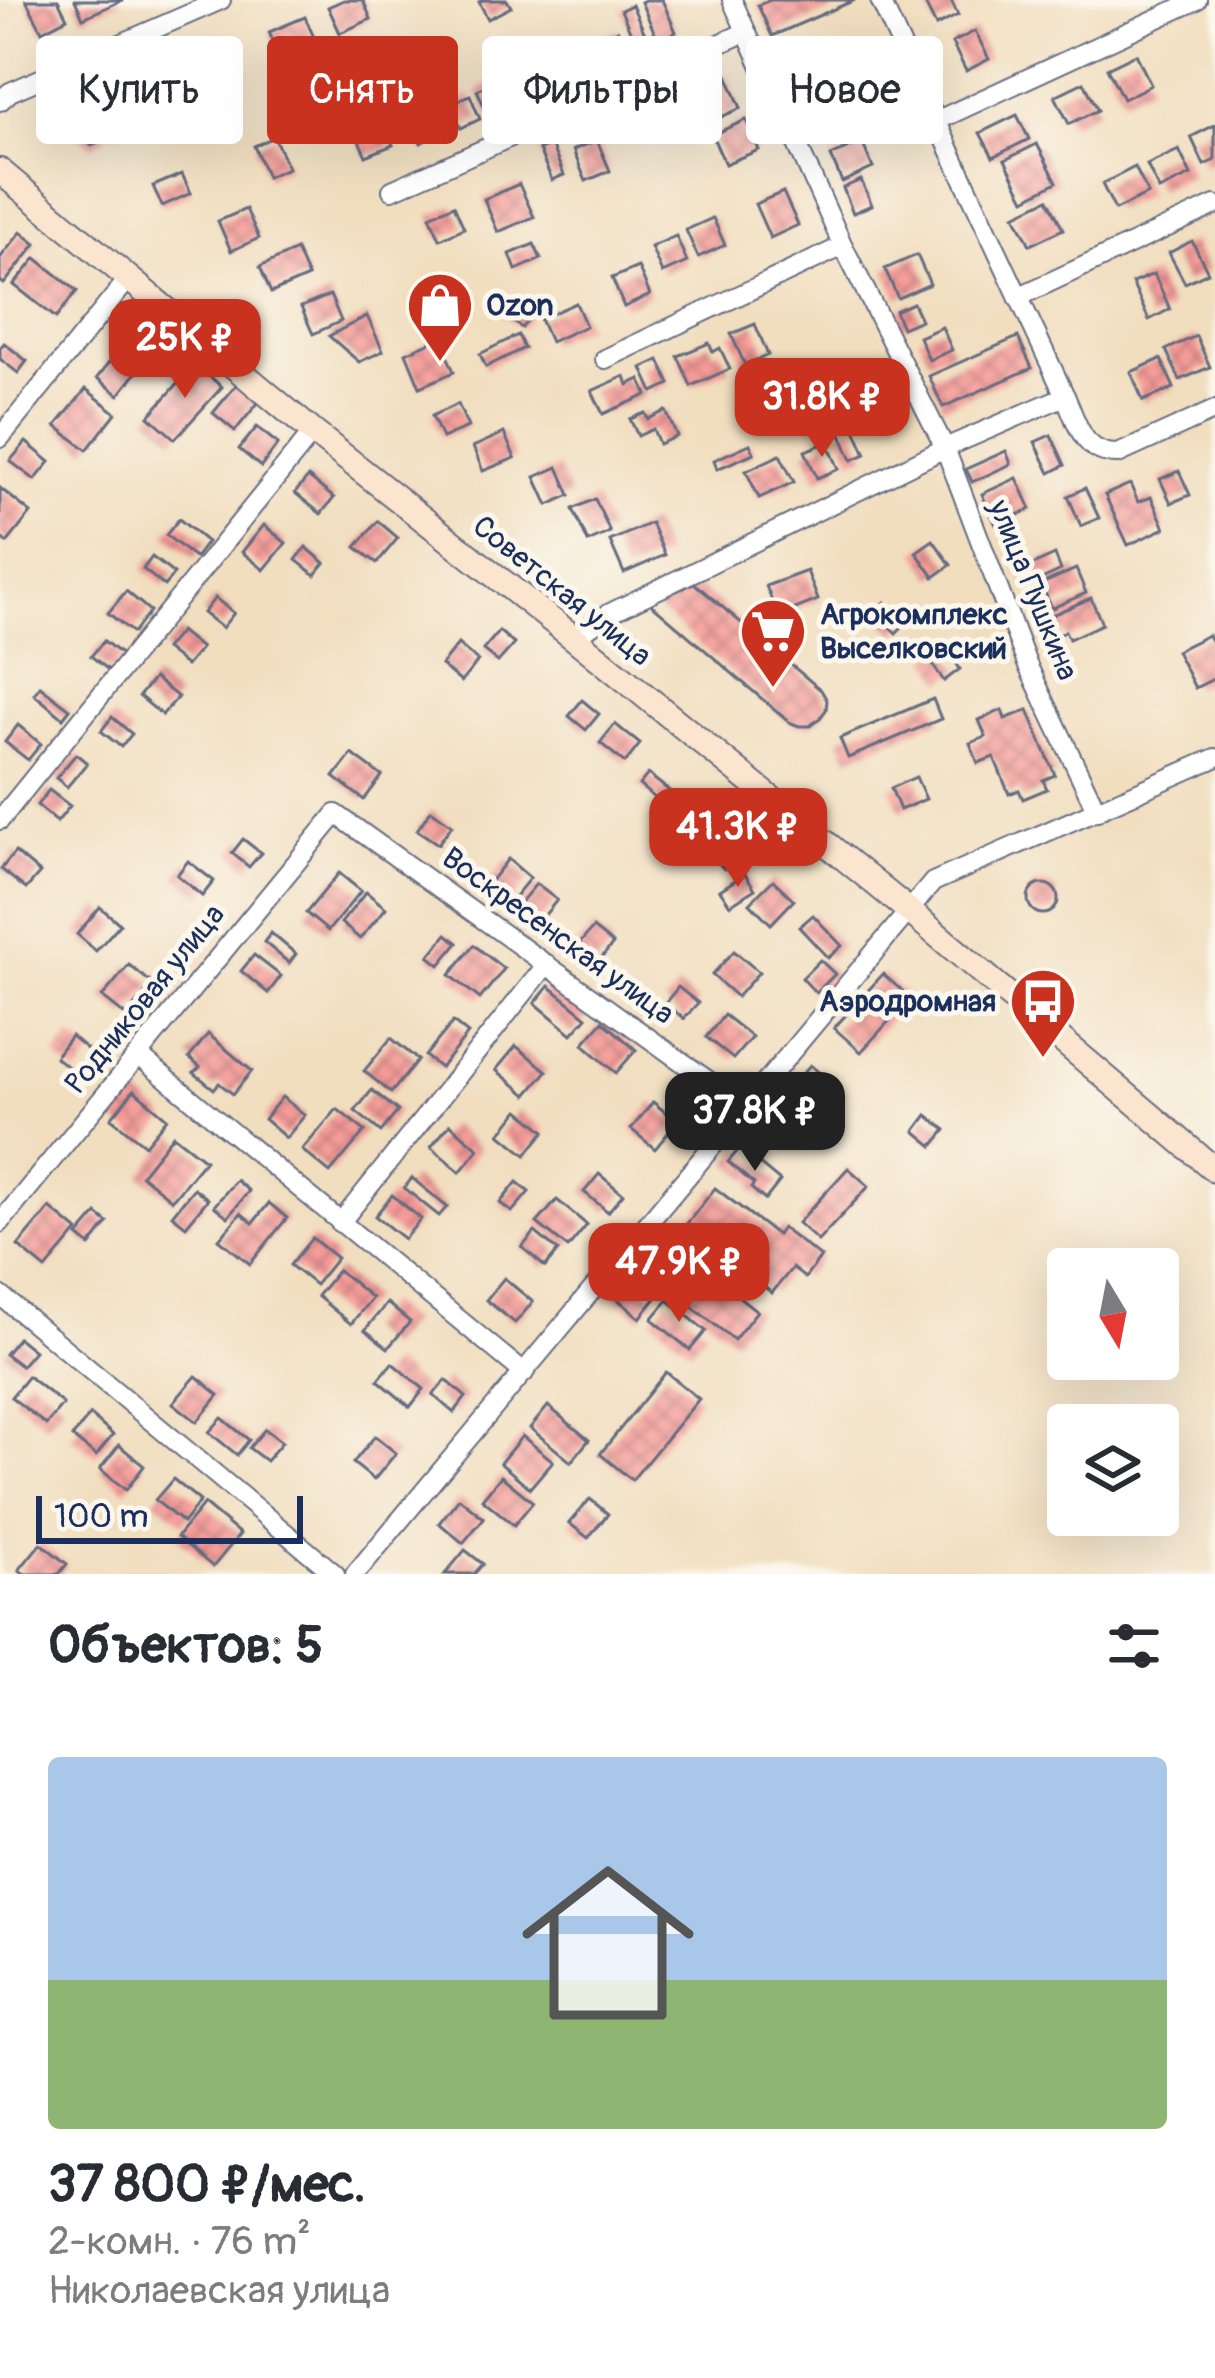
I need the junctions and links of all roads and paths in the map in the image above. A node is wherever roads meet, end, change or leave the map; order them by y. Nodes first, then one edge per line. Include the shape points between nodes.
1 (221, 0) edge
2 (732, 0) edge
3 (880, 0) edge
4 (1197, 0) edge
5 (746, 32) junction
6 (897, 36) edge
7 (0, 100) edge
8 (943, 119) edge
9 (943, 135) edge
10 (0, 171) edge
11 (392, 190) dead end
12 (1215, 205) edge
13 (843, 247) junction
14 (130, 277) junction
15 (1018, 297) junction
16 (604, 359) dead end
17 (1065, 396) junction
18 (1215, 410) edge
19 (313, 432) junction
20 (0, 438) edge
21 (945, 448) junction
22 (574, 638) junction
23 (1215, 758) edge
24 (1096, 811) junction
25 (336, 814) joint
26 (0, 820) edge
27 (908, 910) junction
28 (547, 964) junction
29 (137, 1055) junction
30 (745, 1107) junction
31 (1215, 1170) edge
32 (0, 1223) edge
33 (340, 1223) junction
34 (0, 1295) edge
35 (524, 1373) junction
36 (335, 1574) edge
37 (355, 1574) edge

1 - 7 street
2 - 5 street, улица Пушкина
3 - 6 street
4 - 8 street
5 - 11 street
5 - 13 street, улица Пушкина
9 - 15 street
10 - 14 main road, Советская улица
12 - 15 street
13 - 16 street
13 - 21 street, улица Пушкина
14 - 19 main road, Советская улица
14 - 20 street
15 - 17 street
17 - 18 street via 1087,443 1101,454 1118,454
17 - 21 street
19 - 22 main road, Советская улица
19 - 26 street
21 - 22 street
21 - 24 street, улица Пушкина via 1027,664
22 - 27 main road, Советская улица
23 - 24 street
24 - 27 street via 933,882
25 - 28 street, Воскресенская улица
25 - 29 street, Родниковая улица
27 - 30 street
27 - 31 main road, Советская улица
28 - 30 street, Воскресенская улица
28 - 33 street
29 - 32 street, Родниковая улица
29 - 33 street
30 - 35 street
33 - 35 street
34 - 36 street
35 - 37 street

